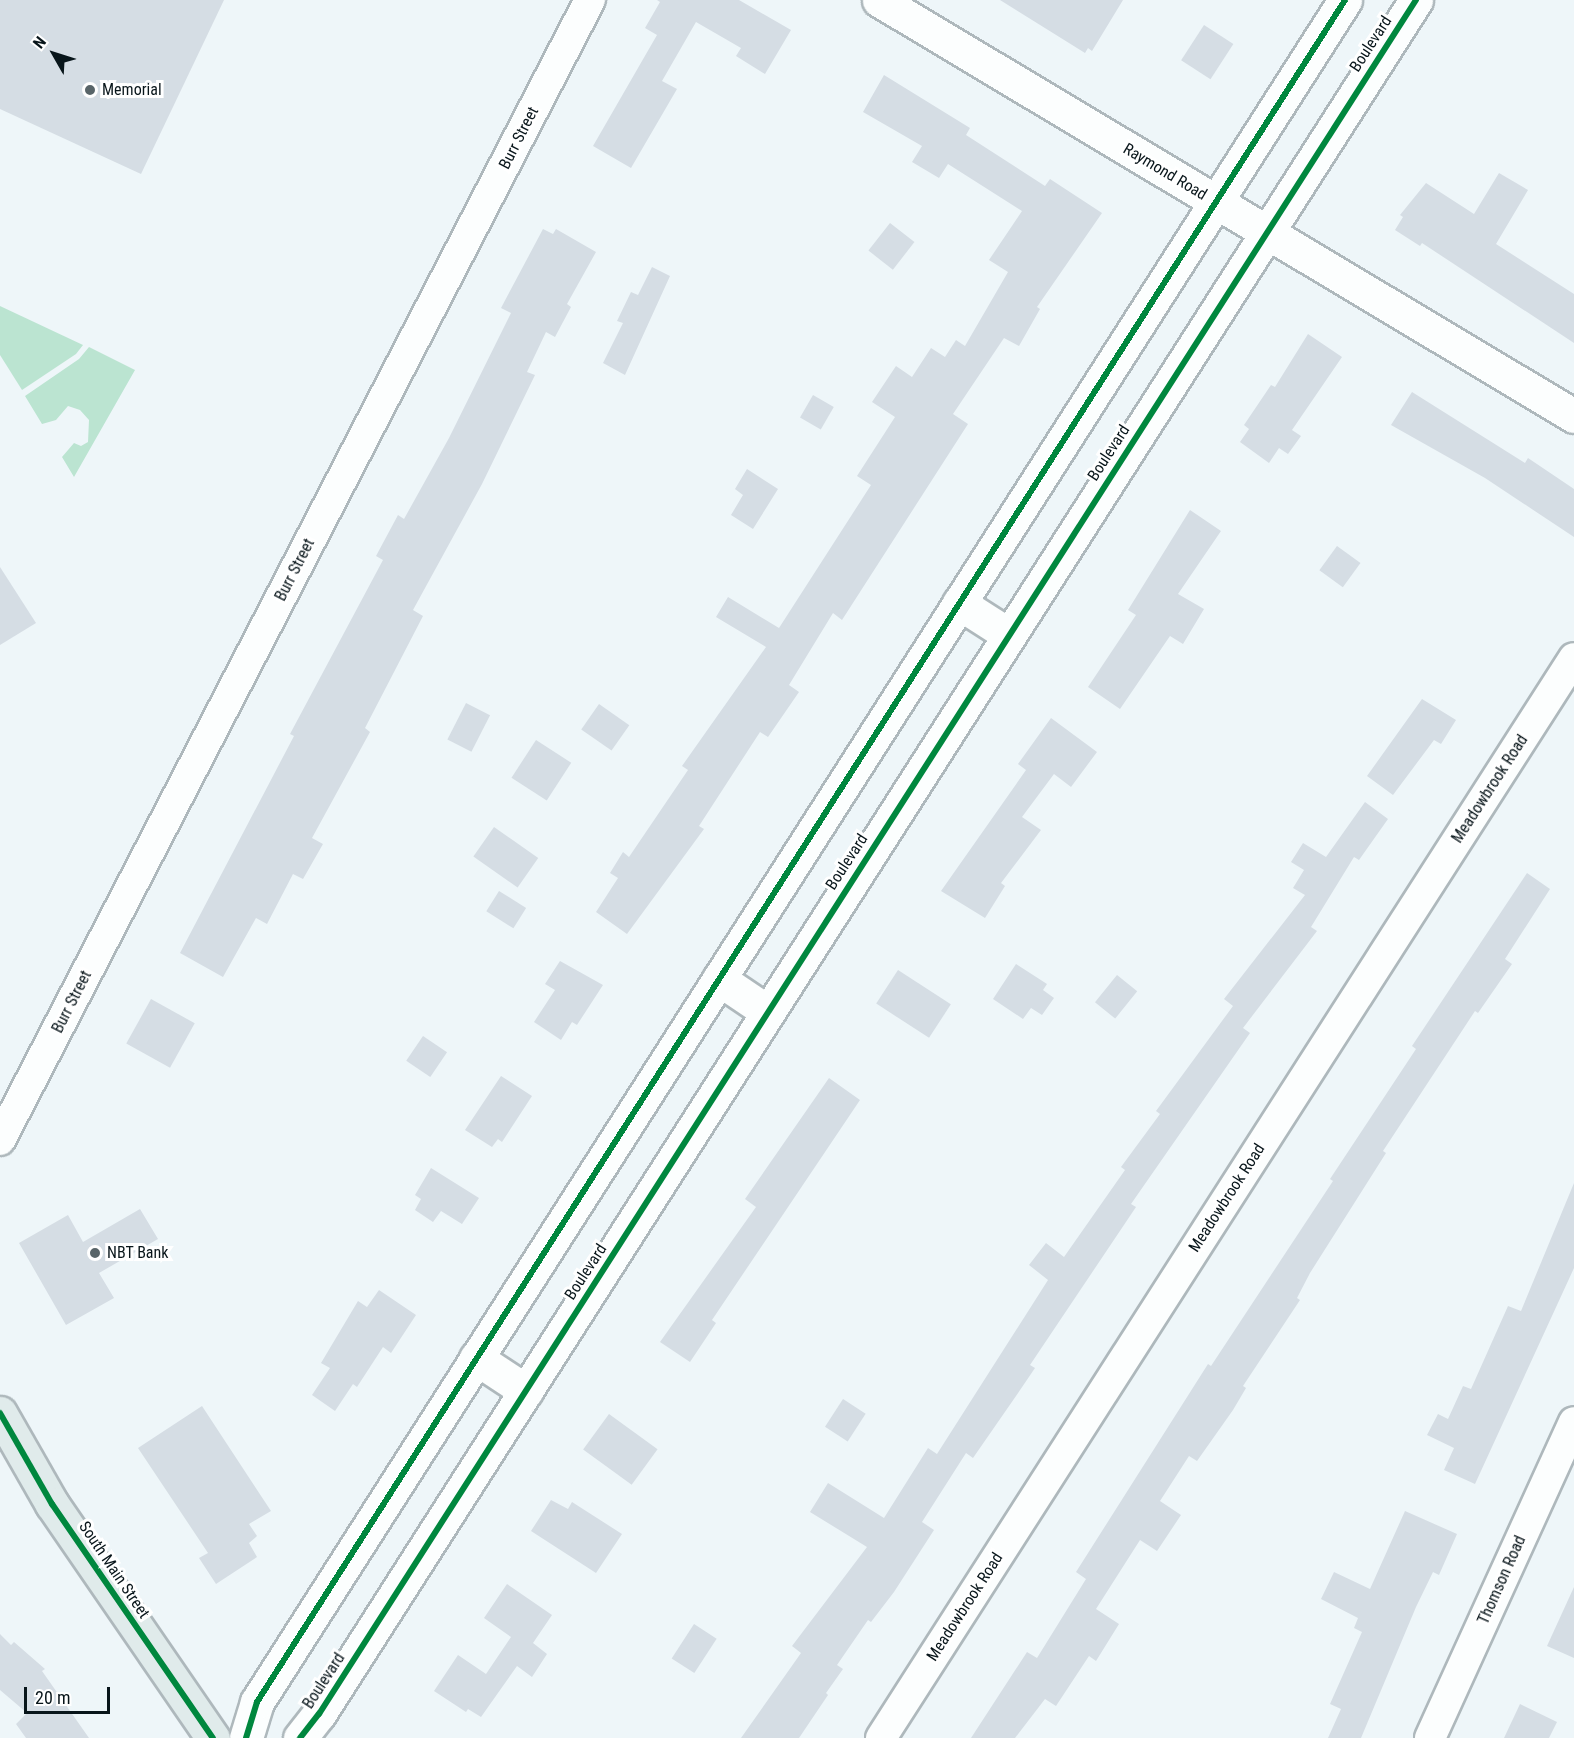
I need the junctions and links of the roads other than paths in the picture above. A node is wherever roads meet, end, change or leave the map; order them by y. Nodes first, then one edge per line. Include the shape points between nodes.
1 (590, 0) edge
2 (879, 0) edge
3 (1345, 0) edge
4 (1416, 0) edge
5 (1216, 203) junction
6 (1266, 232) junction
7 (1574, 416) edge
8 (959, 603) junction
9 (1009, 635) junction
10 (1574, 658) edge
11 (719, 979) junction
12 (768, 1012) junction
13 (0, 1140) edge
14 (476, 1358) junction
15 (526, 1391) junction
16 (1, 1420) edge
17 (1574, 1422) edge
18 (213, 1738) edge
19 (246, 1738) edge
20 (300, 1738) edge
21 (880, 1738) edge
22 (1430, 1738) edge

1 - 13 street, Burr Street
2 - 5 main road, Raymond Road
3 - 5 main road
4 - 6 main road, Boulevard
5 - 6 main road, Raymond Road
5 - 8 main road
6 - 7 main road, Raymond Road
6 - 9 main road, Boulevard
8 - 9 main road
8 - 11 main road
9 - 12 main road, Boulevard
10 - 21 street, Meadowbrook Road
11 - 12 main road
11 - 14 main road
12 - 15 main road, Boulevard
14 - 15 main road
14 - 19 main road via 258,1702
15 - 20 main road, Boulevard
16 - 18 main road, South Main Street via 52,1504
17 - 22 street, Thomson Road

